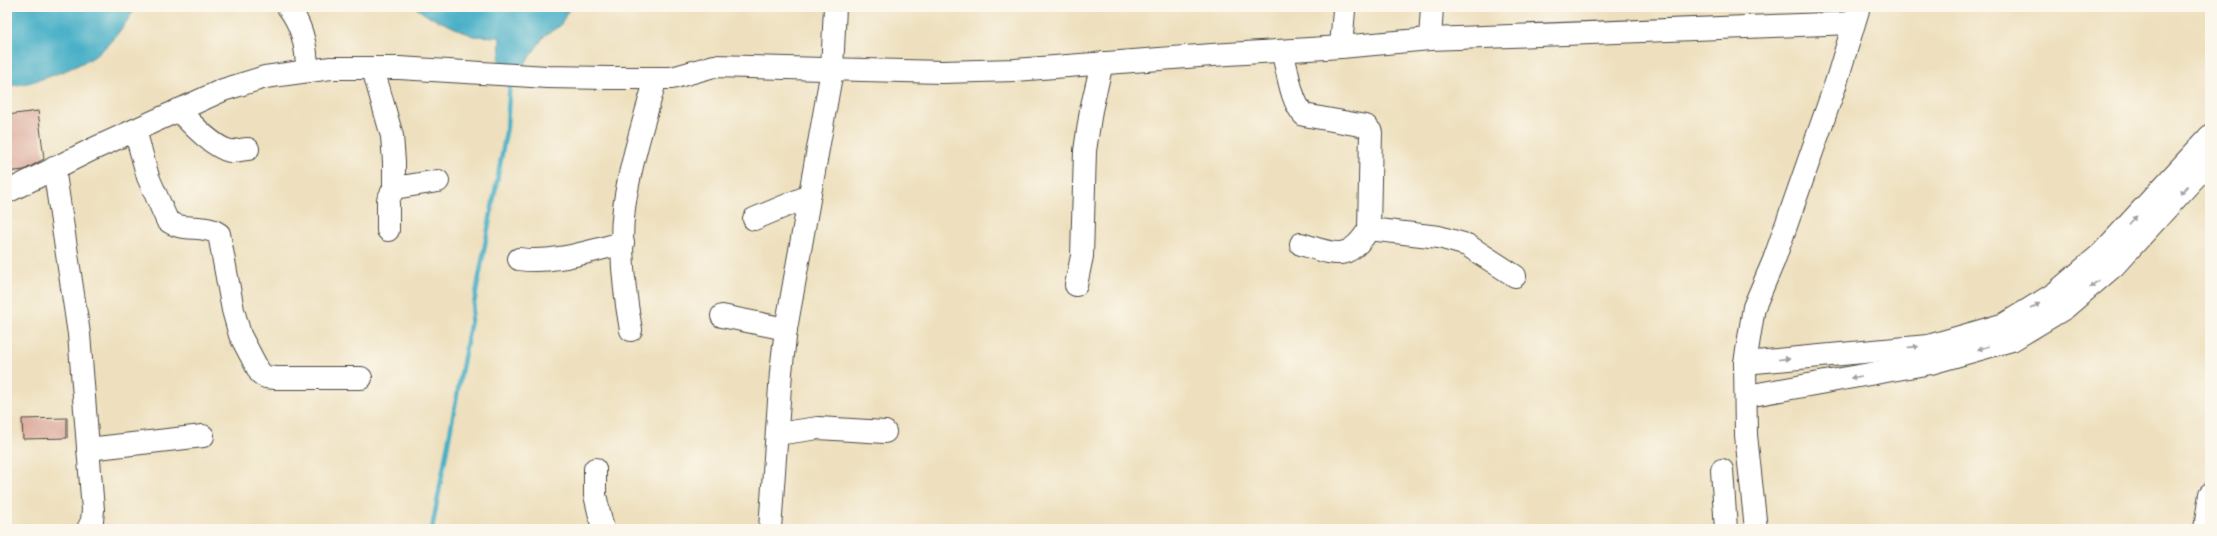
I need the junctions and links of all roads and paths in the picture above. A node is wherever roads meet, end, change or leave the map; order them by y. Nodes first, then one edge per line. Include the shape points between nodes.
1 (288, 7) edge
2 (835, 7) edge
3 (1432, 7) edge
4 (1344, 10) dead end
5 (1856, 15) edge
6 (1430, 39) junction
7 (1341, 47) junction
8 (1282, 50) junction
9 (1102, 63) junction
10 (373, 69) junction
11 (832, 70) junction
12 (307, 71) junction
13 (656, 78) junction
14 (178, 110) junction
15 (135, 130) junction
16 (2210, 136) edge
17 (248, 149) dead end
18 (2210, 161) edge
19 (54, 168) junction
20 (438, 181) dead end
21 (394, 188) junction
22 (7, 192) edge
23 (809, 196) junction
24 (754, 219) dead end
25 (1369, 229) junction
26 (388, 230) dead end
27 (623, 243) junction
28 (1301, 244) dead end
29 (519, 258) dead end
30 (1515, 276) dead end
31 (1076, 285) dead end
32 (722, 316) dead end
33 (786, 329) junction
34 (631, 330) dead end
35 (1745, 363) junction
36 (361, 378) dead end
37 (1747, 396) junction
38 (884, 432) dead end
39 (777, 434) junction
40 (203, 436) dead end
41 (88, 449) junction
42 (595, 469) dead end
43 (1722, 470) dead end
44 (2210, 494) edge
45 (88, 529) edge
46 (603, 529) edge
47 (770, 529) edge
48 (1726, 529) edge
49 (1756, 529) edge
50 (2205, 529) edge

1 - 12 street via 302,31 307,50
2 - 11 street
3 - 6 street
4 - 7 street
5 - 6 street
5 - 35 street via 1774,260 1754,307
6 - 7 street
7 - 8 street
8 - 9 street
8 - 25 street via 1299,110 1304,115 1366,126 1371,132
9 - 11 street via 1015,70 942,72
9 - 31 street via 1085,151 1082,256
10 - 12 street via 331,68
10 - 13 street via 399,68 547,77
10 - 21 street via 392,136
11 - 13 street via 714,66 672,78
11 - 23 street
12 - 14 street via 265,77 223,90
13 - 27 street via 629,181 624,209
14 - 15 street
14 - 17 street via 221,146 230,151
15 - 19 street
15 - 36 street via 148,177 167,220 173,225 205,228 219,234 234,317 240,335 260,373 266,377 276,378
35 -> 16 street via 1928,346 2005,324 2054,294 2102,253
18 -> 37 street via 2114,266 2064,308 2012,340 1931,363
19 - 22 street
19 - 41 street via 79,334
20 - 21 street
21 - 26 street via 388,200
23 - 24 street
23 - 33 street
25 - 28 street via 1360,243 1349,252 1332,253
25 - 30 street via 1439,237 1467,245
27 - 29 street via 552,259 532,261
27 - 34 street via 624,280
32 - 33 street
33 - 39 street via 780,372
35 - 37 street
37 - 49 street via 1746,435
38 - 39 street via 818,428
39 - 47 street
40 - 41 street
41 - 45 street via 93,510
42 - 46 street via 595,496
43 - 48 street
44 - 50 street

